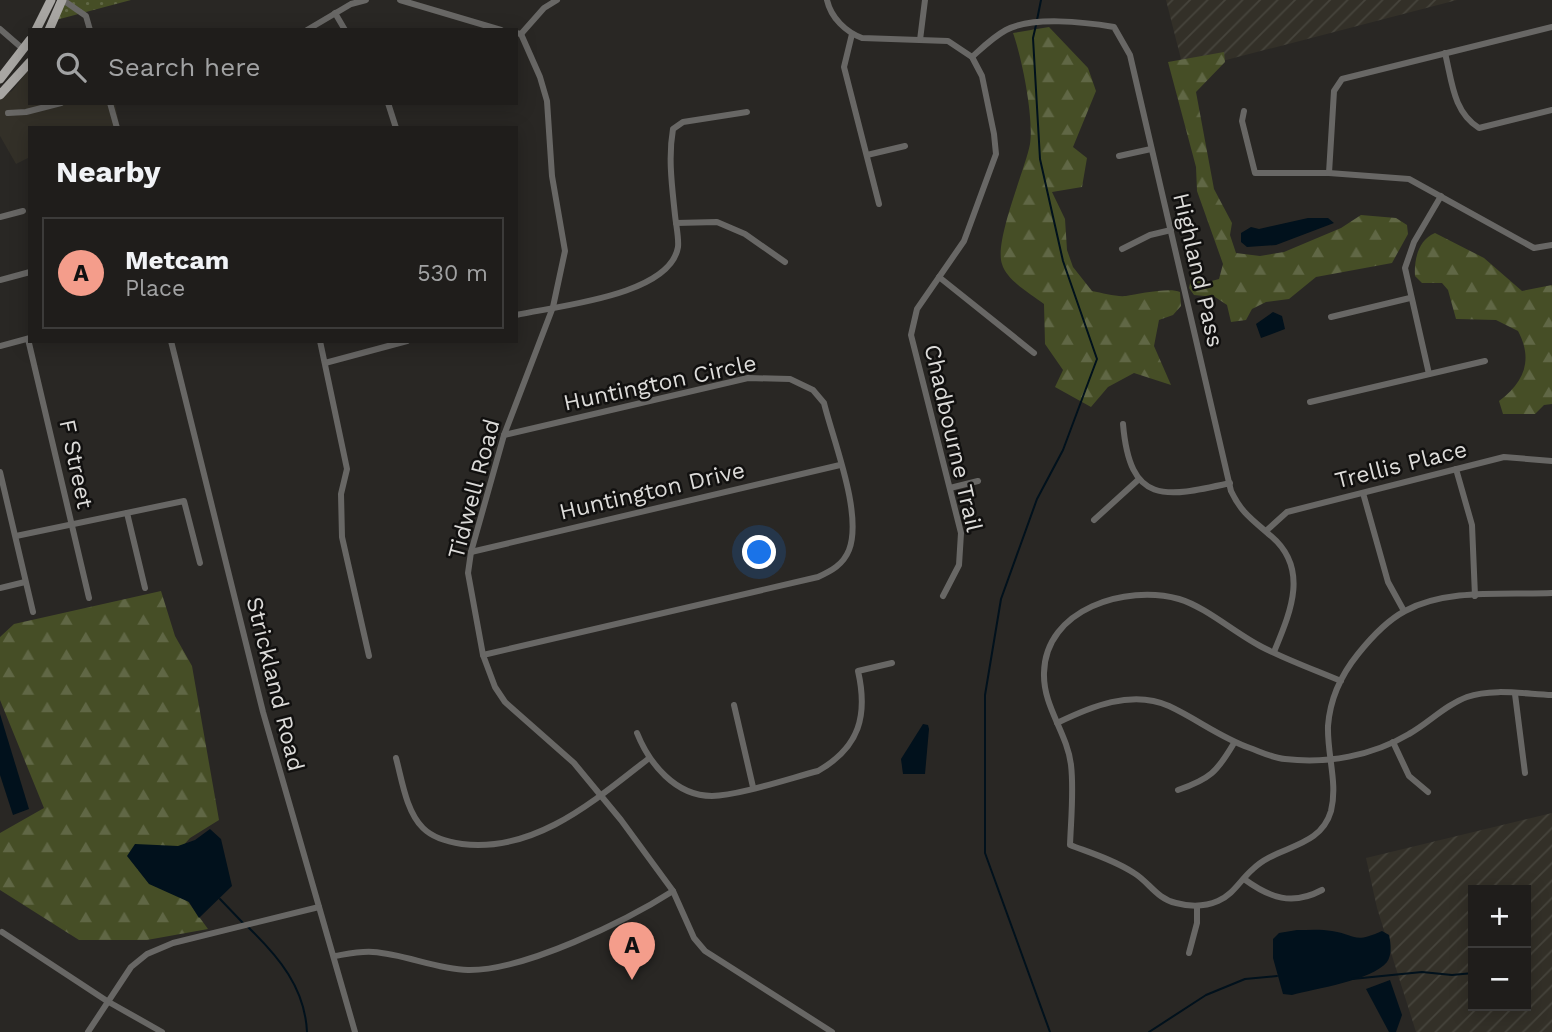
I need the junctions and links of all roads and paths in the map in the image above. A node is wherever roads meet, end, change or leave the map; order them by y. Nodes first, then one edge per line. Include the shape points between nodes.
1 (51, 0) edge
2 (63, 0) edge
3 (366, 0) edge
4 (400, 0) edge
5 (558, 0) edge
6 (827, 0) edge
7 (925, 0) edge
8 (335, 13) junction
9 (1552, 27) edge
10 (37, 28) edge
11 (50, 28) edge
12 (89, 28) edge
13 (310, 28) edge
14 (344, 28) edge
15 (494, 28) edge
16 (0, 29) edge
17 (518, 34) edge
18 (852, 34) junction
19 (920, 40) junction
20 (28, 43) edge
21 (23, 49) junction
22 (1445, 53) junction
23 (972, 57) junction
24 (28, 64) edge
25 (0, 79) edge
26 (0, 95) edge
27 (53, 105) edge
28 (111, 105) edge
29 (389, 105) edge
30 (1552, 110) edge
31 (1244, 111) dead end
32 (747, 112) dead end
33 (8, 113) dead end
34 (116, 126) edge
35 (395, 126) edge
36 (905, 146) dead end
37 (1151, 149) junction
38 (867, 155) junction
39 (1119, 156) dead end
40 (1329, 173) junction
41 (1441, 197) junction
42 (879, 204) dead end
43 (23, 211) dead end
44 (0, 217) edge
45 (676, 223) junction
46 (1171, 230) junction
47 (1552, 245) edge
48 (1122, 249) dead end
49 (785, 262) dead end
50 (28, 273) edge
51 (939, 277) junction
52 (0, 280) edge
53 (1410, 298) junction
54 (553, 307) junction
55 (518, 315) edge
56 (1331, 317) dead end
57 (28, 338) edge
58 (30, 343) edge
59 (171, 343) edge
60 (320, 343) edge
61 (400, 343) edge
62 (0, 346) edge
63 (1034, 353) dead end
64 (1485, 361) dead end
65 (325, 363) junction
66 (1429, 374) junction
67 (1310, 402) dead end
68 (1123, 424) dead end
69 (504, 435) junction
70 (1552, 461) edge
71 (840, 465) junction
72 (1456, 469) junction
73 (0, 472) edge
74 (1139, 480) junction
75 (978, 481) dead end
76 (1230, 483) junction
77 (950, 488) junction
78 (1363, 493) junction
79 (127, 513) junction
80 (1094, 520) dead end
81 (71, 525) junction
82 (1266, 531) junction
83 (16, 536) junction
84 (471, 552) junction
85 (200, 563) dead end
86 (25, 582) junction
87 (0, 588) edge
88 (145, 588) dead end
89 (1552, 593) edge
90 (943, 596) dead end
91 (1475, 596) junction
92 (89, 598) dead end
93 (1404, 611) junction
94 (33, 612) dead end
95 (1274, 652) junction
96 (483, 655) junction
97 (369, 656) dead end
98 (892, 663) dead end
99 (1340, 681) junction
100 (1515, 694) junction
101 (1552, 695) edge
102 (734, 705) dead end
103 (1057, 723) junction
104 (637, 733) dead end
105 (1393, 742) junction
106 (1234, 743) junction
107 (396, 758) dead end
108 (648, 759) junction
109 (1330, 761) junction
110 (1525, 773) dead end
111 (753, 787) junction
112 (1178, 790) dead end
113 (1427, 792) dead end
114 (602, 794) junction
115 (1244, 879) junction
116 (1322, 890) dead end
117 (673, 891) junction
118 (319, 906) junction
119 (1197, 906) junction
120 (2, 932) dead end
121 (1189, 953) dead end
122 (335, 956) junction
123 (107, 1002) junction
124 (88, 1032) edge
125 (162, 1032) edge
126 (355, 1032) edge
127 (832, 1032) edge

1 - 10 main road
2 - 11 main road
2 - 12 street via 86,16
3 - 8 street
4 - 15 street
5 - 17 street
6 - 18 street via 830,10
7 - 19 street
8 - 13 street
8 - 14 street
9 - 22 street
16 - 21 street
17 - 54 street, Tidwell Road via 547,101 552,177 565,251
18 - 19 street
18 - 38 street via 844,67
19 - 23 street via 948,41
20 - 21 main road
21 - 25 main road
22 - 30 street via 1458,106 1465,119 1479,128
22 - 40 street via 1342,79 1334,91
23 - 37 street, Highland Pass via 1007,29 1025,24 1084,22 1114,27 1130,55
23 - 51 street, Chadbourne Trail via 982,76 996,154 964,241
24 - 26 main road
27 - 33 street
28 - 34 street
29 - 35 street
31 - 40 street via 1242,121 1255,173
32 - 45 street via 683,122 673,129 669,153
36 - 38 street
37 - 39 street
37 - 46 street, Highland Pass
38 - 42 street
40 - 41 street via 1409,179
41 - 47 street via 1534,248
41 - 53 street via 1414,242 1405,268
43 - 44 street
45 - 49 street via 717,222 745,234
45 - 54 street via 678,248 667,270 649,283
46 - 48 street
46 - 76 street, Highland Pass
50 - 52 street
51 - 63 street
51 - 77 street, Chadbourne Trail via 917,309 911,335
53 - 56 street
53 - 66 street
54 - 55 street
54 - 69 street, Tidwell Road
57 - 62 street
58 - 81 street, F Street
59 - 118 street, Strickland Road via 266,725
60 - 65 street
61 - 65 street
64 - 66 street
65 - 97 street via 347,469 341,494 342,537
66 - 67 street
68 - 74 street via 1126,456
69 - 71 street, Huntington Circle via 748,378 774,377 798,382 819,396
69 - 84 street, Tidwell Road
70 - 72 street, Trellis Place via 1504,457
71 - 84 street, Huntington Drive
71 - 96 street, Huntington Circle via 854,527 849,551 834,569 818,578
72 - 78 street, Trellis Place
72 - 91 street via 1472,525
73 - 83 street
74 - 76 street via 1159,492 1179,495
74 - 80 street
75 - 77 street
76 - 82 street, Highland Pass via 1241,511
77 - 90 street, Chadbourne Trail via 961,533 958,565
78 - 82 street, Trellis Place via 1287,512
78 - 93 street via 1388,582
79 - 81 street
79 - 85 street via 184,501
79 - 88 street
81 - 83 street
81 - 92 street, F Street
82 - 95 street, Highland Pass via 1291,561 1295,589
83 - 86 street
84 - 96 street, Tidwell Road via 468,573
86 - 87 street
86 - 94 street
89 - 91 street
91 - 93 street via 1433,601
93 - 99 street via 1368,642
95 - 99 street
95 - 103 street via 1180,599 1145,594 1091,604 1067,622 1050,645 1045,697
96 - 114 street, Tidwell Road via 505,702
98 - 111 street via 858,671 864,697 859,732 830,765
99 - 109 street via 1328,726
100 - 101 street
100 - 105 street via 1469,696
100 - 110 street
102 - 111 street
103 - 106 street via 1095,705 1150,701 1167,705
103 - 119 street via 1071,763 1070,845 1136,874 1159,896
104 - 108 street
105 - 109 street
105 - 113 street via 1409,776
106 - 109 street via 1283,759
106 - 112 street via 1219,768 1205,780
107 - 114 street via 416,820 430,834 453,843 496,846 512,842 572,817
108 - 111 street via 678,786 711,796
108 - 114 street
109 - 115 street via 1335,792 1320,831 1302,845 1272,855
114 - 117 street, Tidwell Road
115 - 116 street via 1265,895 1286,900 1310,897
115 - 119 street via 1218,901
117 - 122 street via 564,946 514,962 470,970 376,952
117 - 127 street, Tidwell Road via 694,938 705,951
118 - 122 street, Strickland Road
118 - 123 street via 173,943 147,954 131,967
119 - 121 street
120 - 123 street
122 - 126 street, Strickland Road
123 - 124 street
123 - 125 street

